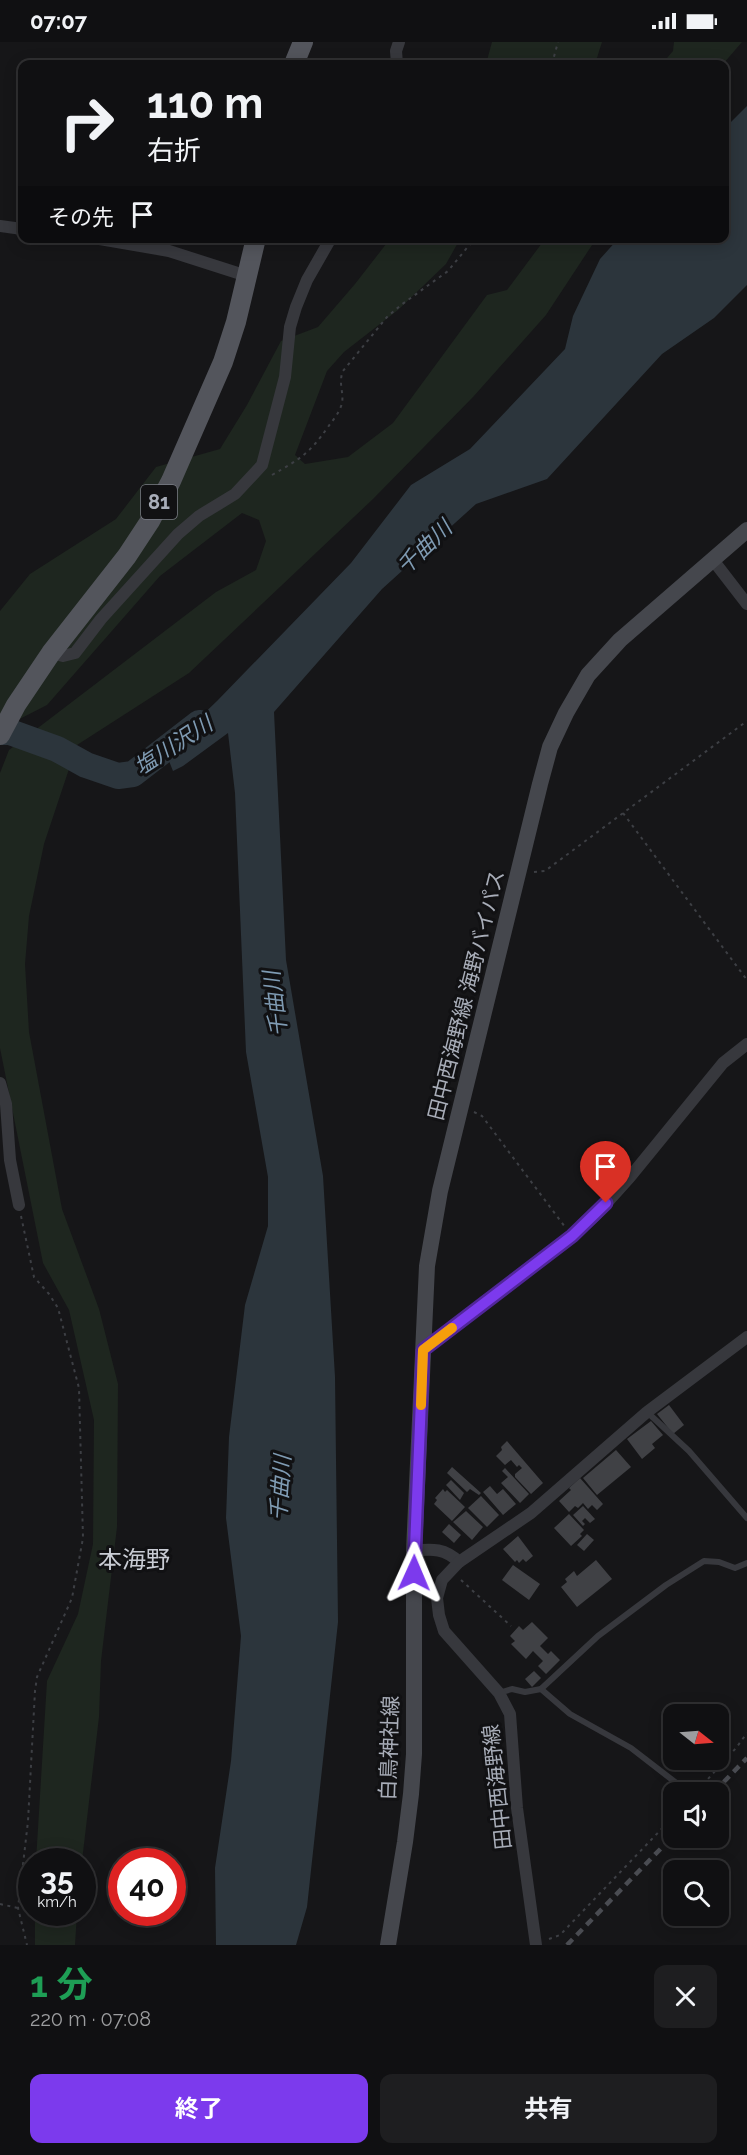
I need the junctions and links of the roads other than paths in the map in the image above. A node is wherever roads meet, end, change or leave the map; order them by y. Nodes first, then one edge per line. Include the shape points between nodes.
1 (303, 42) edge
2 (399, 42) edge
3 (296, 60) edge
4 (397, 60) edge
5 (0, 226) edge
6 (18, 229) edge
7 (140, 243) edge
8 (255, 243) edge
9 (328, 243) edge
10 (247, 276) junction
11 (747, 530) edge
12 (712, 560) junction
13 (747, 604) edge
14 (51, 653) junction
15 (0, 735) edge
16 (747, 1044) edge
17 (0, 1083) edge
18 (19, 1204) road end
19 (747, 1337) edge
20 (423, 1350) junction
21 (647, 1412) junction
22 (747, 1518) edge
23 (414, 1551) junction
24 (747, 1563) edge
25 (455, 1566) junction
26 (541, 1689) junction
27 (498, 1693) junction
28 (675, 1782) edge
29 (388, 1945) edge
30 (536, 1945) edge

1 - 3 main road
2 - 4 street
5 - 6 street
7 - 10 street
8 - 10 main road, 81
9 - 14 street via 307,280 290,327 285,377 262,465 235,494 178,534 75,653
10 - 14 main road, 81 via 223,362 171,481 127,556
11 - 12 street, 田中西海野線 海野バイパス
12 - 13 street
12 - 20 street, 田中西海野線 海野バイパス via 620,640 588,675 550,747 430,1241
14 - 15 main road, 81
16 - 20 street via 723,1063 595,1216
17 - 18 street
19 - 21 street
20 - 23 street, 田中西海野線 海野バイパス
21 - 22 lane via 689,1451
21 - 25 street via 531,1513
23 - 25 street via 443,1551 453,1556
23 - 29 street, 白鳥神社線 via 411,1794
24 - 26 lane via 735,1568 704,1561 636,1606
25 - 27 street, 田中西海野線 via 442,1580 437,1598 444,1631
26 - 27 lane
26 - 28 lane via 570,1714 631,1748
27 - 30 street, 田中西海野線 via 510,1714 517,1808

